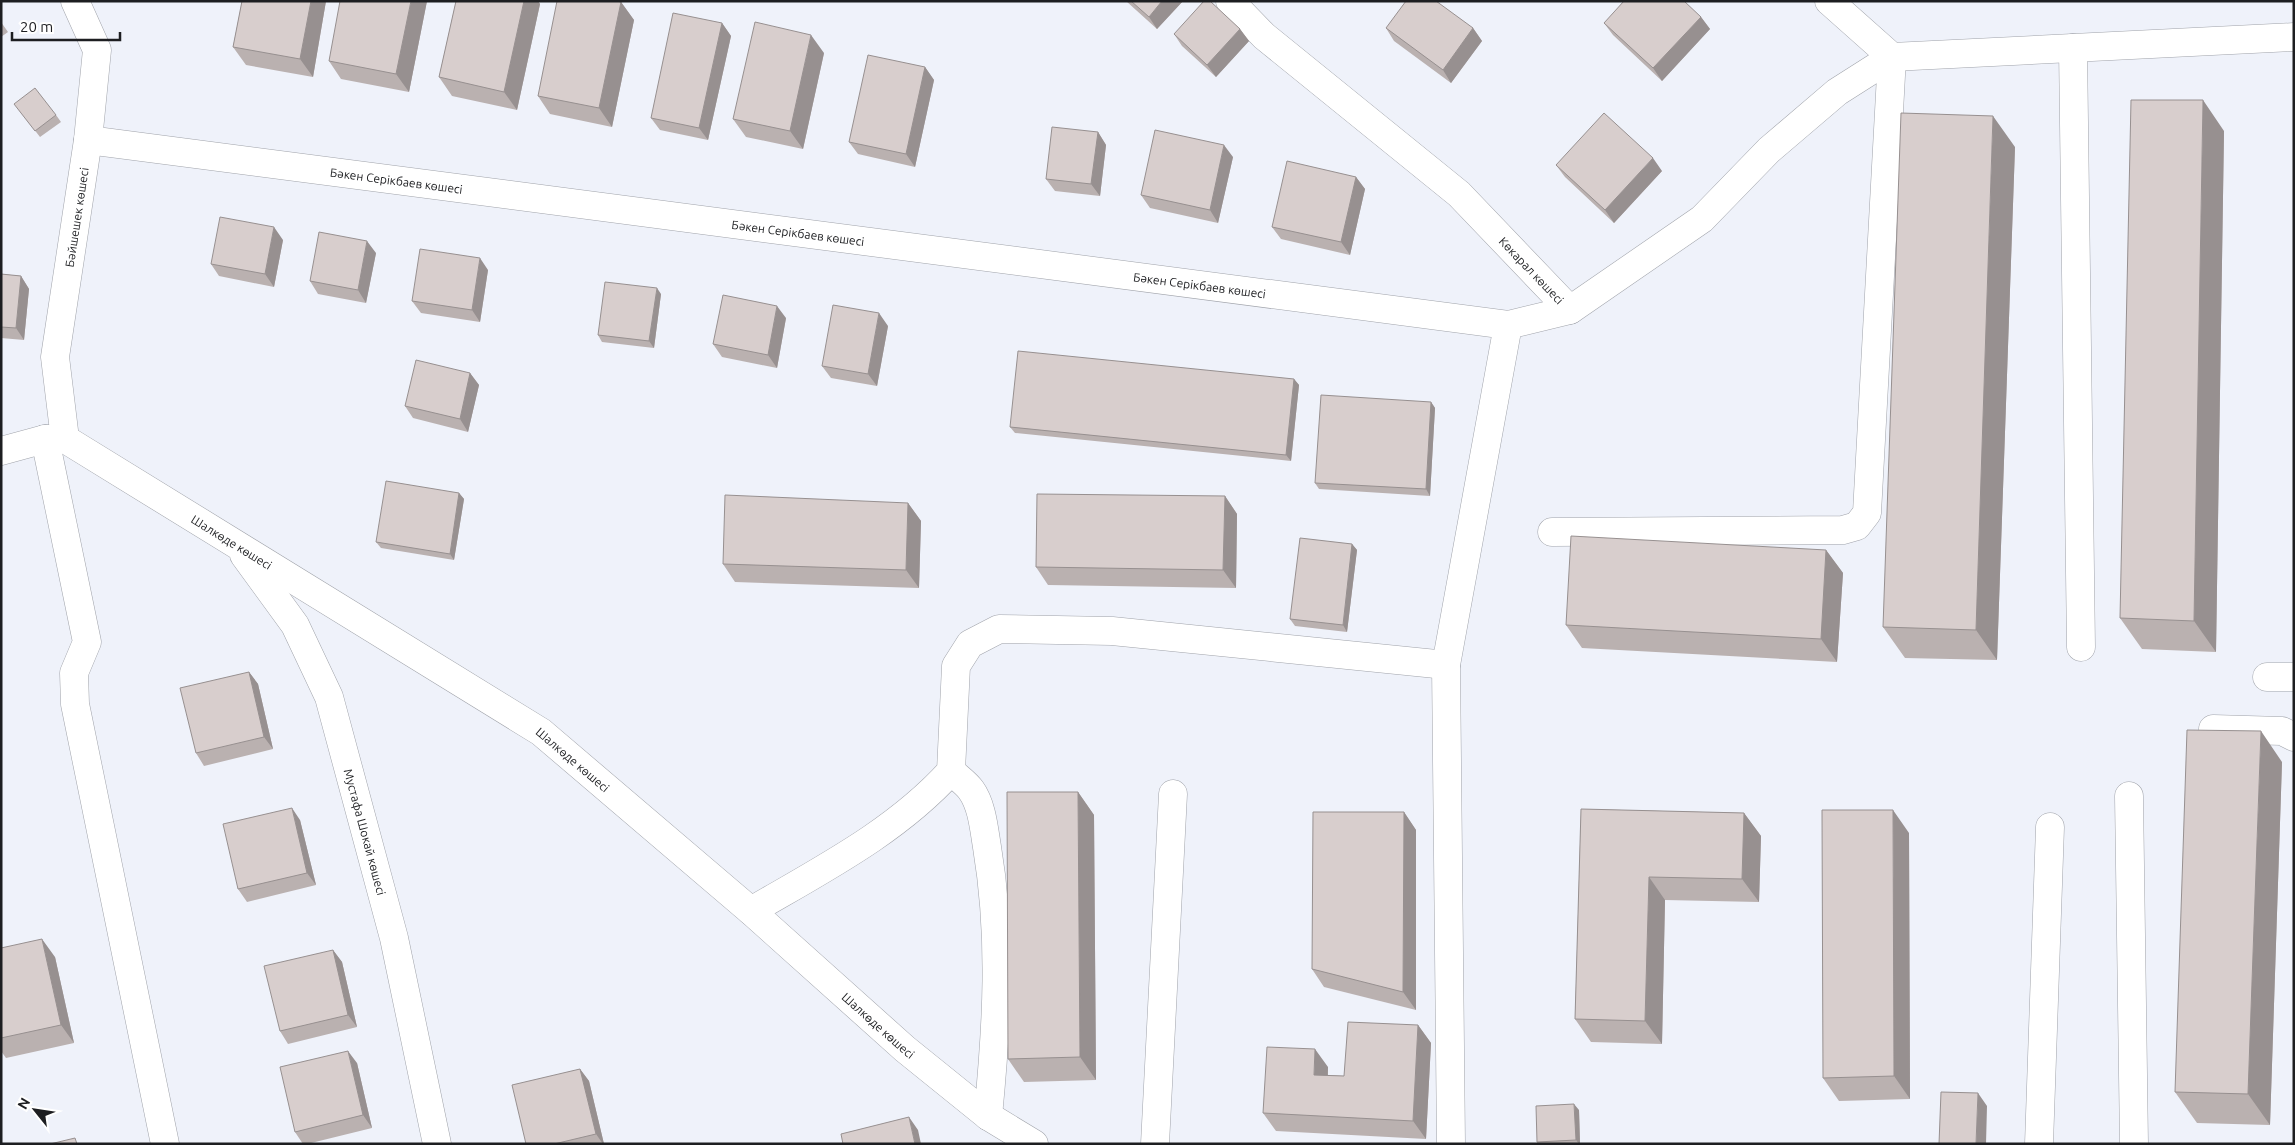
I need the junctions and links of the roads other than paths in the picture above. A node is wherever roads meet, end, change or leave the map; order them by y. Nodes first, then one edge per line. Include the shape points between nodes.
1 (75, 1) edge
2 (1230, 1) edge
3 (1829, 1) edge
4 (2294, 38) edge
5 (2073, 48) junction
6 (1892, 56) junction
7 (88, 140) junction
8 (1570, 310) junction
9 (1508, 325) junction
10 (55, 439) junction
11 (1, 451) edge
12 (1552, 532) dead end
13 (236, 543) junction
14 (2081, 647) dead end
15 (1446, 666) junction
16 (2213, 729) edge
17 (2294, 737) edge
18 (951, 771) junction
19 (1174, 794) dead end
20 (2129, 796) dead end
21 (2050, 827) dead end
22 (751, 911) junction
23 (988, 1116) junction
24 (166, 1144) edge
25 (437, 1144) edge
26 (1034, 1144) edge
27 (1155, 1144) edge
28 (1451, 1144) edge
29 (2039, 1144) edge
30 (2134, 1144) edge

1 - 7 street, Бәйшешек көшесі via 97,50
2 - 8 street, Көкарал көшесі via 1264,36 1459,194
3 - 6 street
4 - 5 street
5 - 6 street
5 - 14 street
6 - 8 street via 1837,92 1769,150 1702,219
6 - 12 street via 1867,513 1857,526 1843,530
7 - 9 street, Бәкен Серікбаев көшесі
7 - 10 street, Бәйшешек көшесі via 55,357
8 - 9 street, Көкарал көшесі
9 - 15 street
10 - 11 street
10 - 13 street, Шалкөде көшесі
10 - 24 street, Бәйшешек көшесі via 88,642 74,673 75,704
13 - 22 street, Шалкөде көшесі via 541,732
13 - 25 street, Мустафа Шокай көшесі via 295,625 329,697 394,938
15 - 18 street via 1112,631 999,629 970,644 956,666
15 - 28 street
16 - 17 street via 2282,731
18 - 22 street via 917,806 860,847
18 - 23 street via 971,790 983,820 994,885 999,958 996,1043
19 - 27 street
20 - 30 street
21 - 29 street
22 - 23 street, Шалкөде көшесі via 905,1048
23 - 26 street, Шалкөде көшесі

